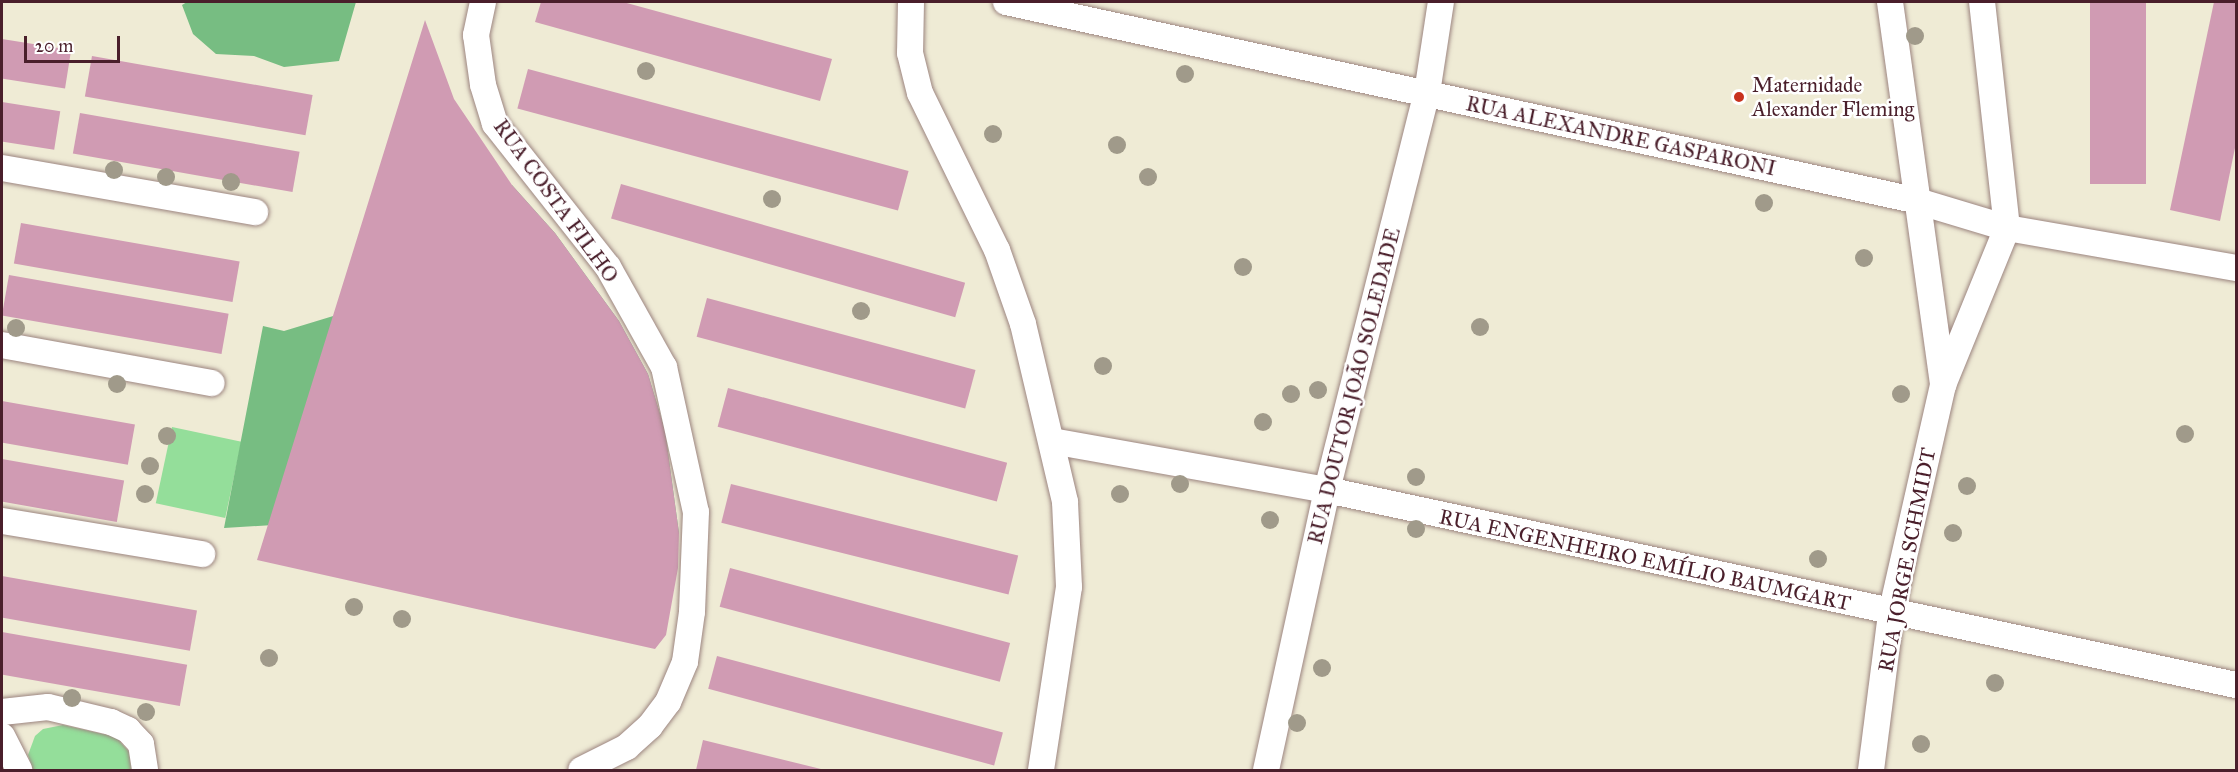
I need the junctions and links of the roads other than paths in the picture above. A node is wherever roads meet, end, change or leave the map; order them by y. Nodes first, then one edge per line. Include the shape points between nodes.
1 (483, 2) edge
2 (910, 2) edge
3 (1006, 2) edge
4 (1441, 2) edge
5 (1890, 2) edge
6 (1982, 2) edge
7 (1427, 93) junction
8 (2, 168) edge
9 (1914, 200) junction
10 (255, 212) dead end
11 (2007, 228) junction
12 (2236, 268) edge
13 (2, 345) edge
14 (212, 383) dead end
15 (1943, 385) junction
16 (1052, 441) junction
17 (1327, 490) junction
18 (2, 521) edge
19 (202, 554) dead end
20 (1891, 614) junction
21 (2236, 685) edge
22 (2, 712) edge
23 (2, 736) edge
24 (1048, 769) edge
25 (19, 771) edge
26 (145, 771) edge
27 (580, 771) edge
28 (1266, 771) edge
29 (1871, 771) edge

1 - 27 street, RUA COSTA FILHO via 476,35 483,85 495,124 608,267 664,367 696,512 692,612 685,662 668,702 627,747
2 - 16 street via 910,53 920,93 997,250 1023,324
3 - 7 street, RUA ALEXANDRE GASPARONI
4 - 7 street, RUA DOUTOR JOÃO SOLEDADE
5 - 9 street, RUA JORGE SCHMIDT
6 - 11 street, RUA JORGE SCHMIDT
7 - 9 street, RUA ALEXANDRE GASPARONI
7 - 17 street, RUA DOUTOR JOÃO SOLEDADE
8 - 10 street
9 - 11 street, RUA ALEXANDRE GASPARONI
9 - 15 street, RUA JORGE SCHMIDT
11 - 12 street, RUA ALEXANDRE GASPARONI
11 - 15 street, RUA JORGE SCHMIDT
13 - 14 street
15 - 20 street, RUA JORGE SCHMIDT
16 - 17 street, RUA ENGENHEIRO EMÍLIO BAUMGART
16 - 24 street via 1065,502 1070,587
17 - 20 street, RUA ENGENHEIRO EMÍLIO BAUMGART
17 - 28 street, RUA DOUTOR JOÃO SOLEDADE
18 - 19 street
20 - 21 street, RUA ENGENHEIRO EMÍLIO BAUMGART
20 - 29 street, RUA JORGE SCHMIDT
22 - 26 street via 48,707 111,722 128,730 141,744
23 - 25 street

